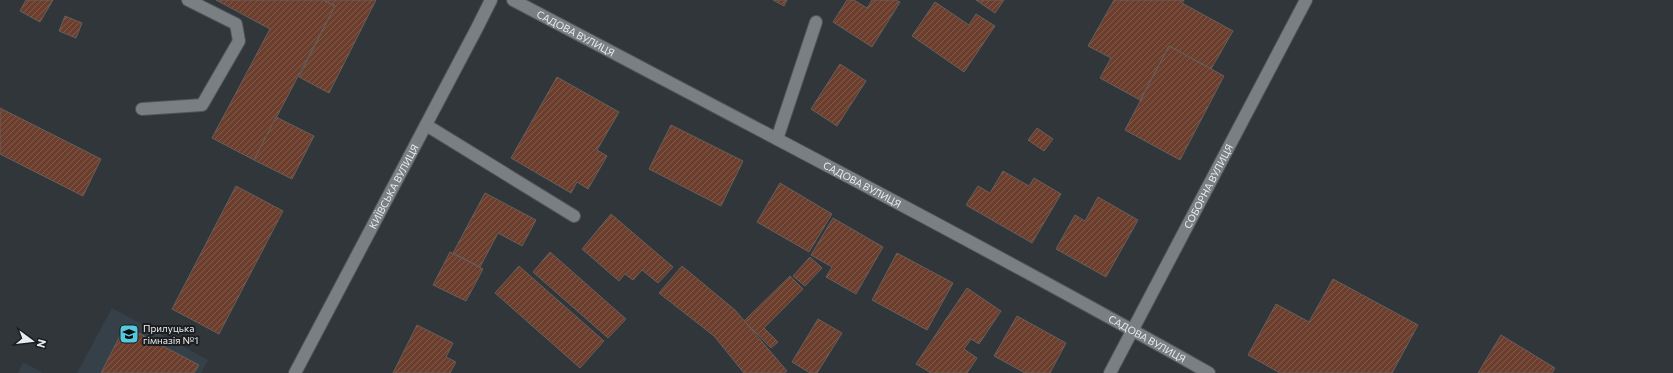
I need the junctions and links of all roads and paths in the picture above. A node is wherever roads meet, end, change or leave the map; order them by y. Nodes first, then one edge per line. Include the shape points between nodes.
1 (188, 0) edge
2 (490, 0) edge
3 (513, 0) edge
4 (1306, 0) edge
5 (816, 22) dead end
6 (142, 109) dead end
7 (426, 125) junction
8 (777, 139) junction
9 (574, 216) dead end
10 (1133, 330) junction
11 (295, 373) edge
12 (1110, 373) edge
13 (1209, 373) edge

1 - 6 street via 236,24 239,41 202,105
2 - 7 street, КИЇВСЬКА ВУЛИЦЯ
3 - 8 street, САДОВА ВУЛИЦЯ
4 - 10 street, СОБОРНА ВУЛИЦЯ
5 - 8 street
7 - 9 street
7 - 11 street, КИЇВСЬКА ВУЛИЦЯ
8 - 10 street, САДОВА ВУЛИЦЯ
10 - 12 street, СОБОРНА ВУЛИЦЯ
10 - 13 street, САДОВА ВУЛИЦЯ

